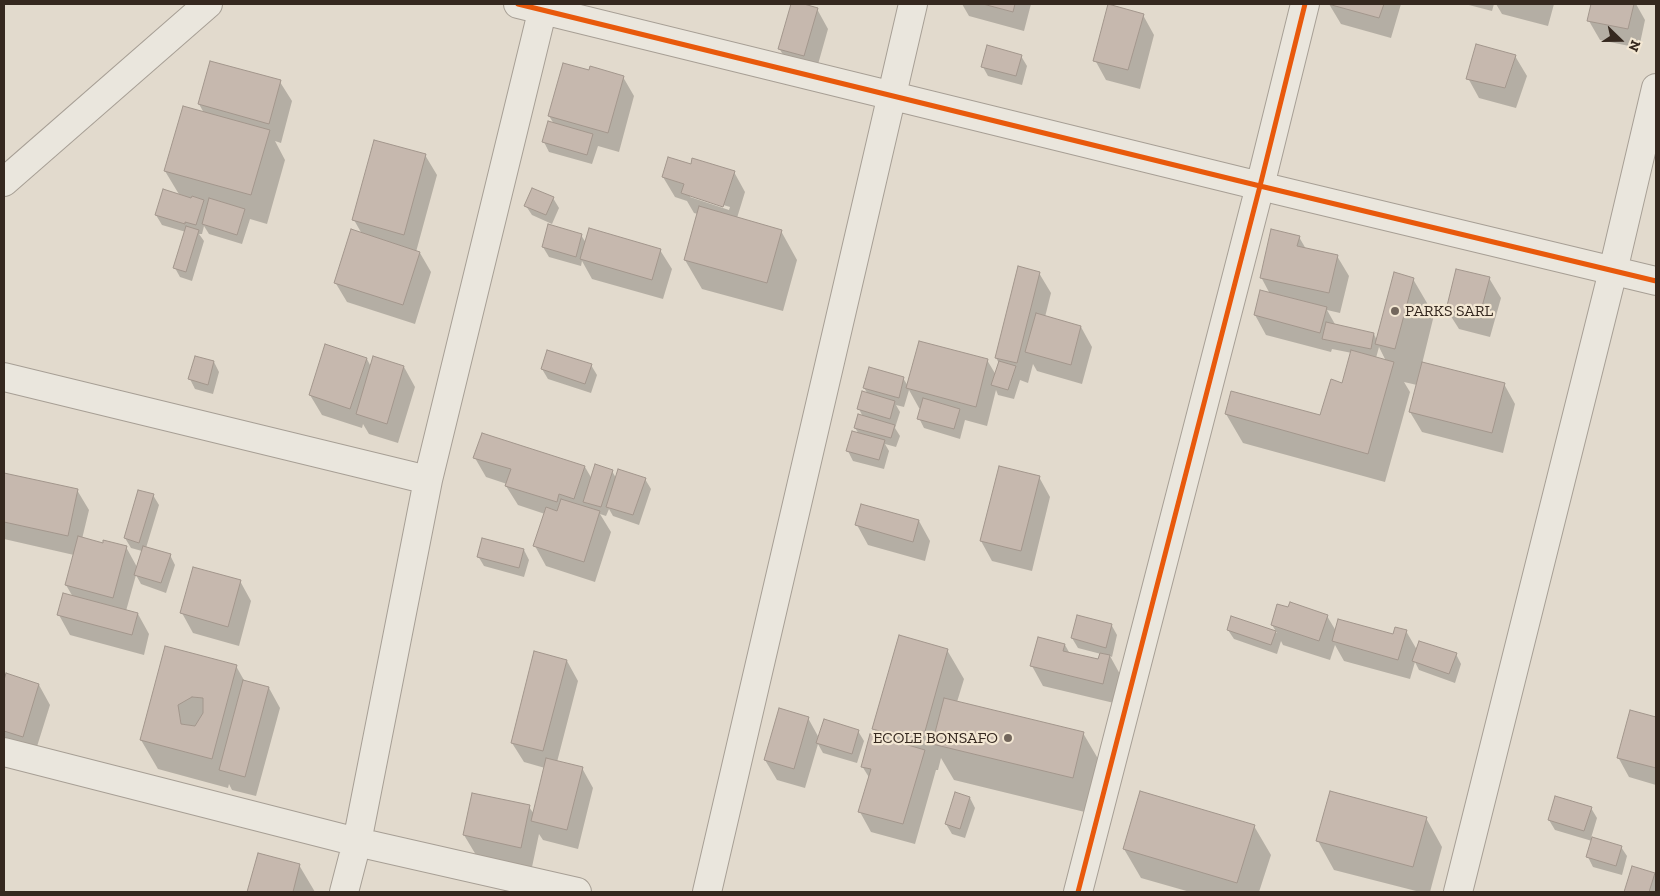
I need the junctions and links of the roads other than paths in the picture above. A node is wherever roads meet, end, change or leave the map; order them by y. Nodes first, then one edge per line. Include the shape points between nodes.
1 (208, 4) edge
2 (913, 4) edge
3 (1305, 4) edge
4 (535, 6) edge
5 (1656, 88) edge
6 (891, 95) junction
7 (4, 182) edge
8 (1260, 186) junction
9 (1613, 271) junction
10 (1656, 281) edge
11 (4, 377) edge
12 (428, 480) junction
13 (4, 752) edge
14 (357, 842) junction
15 (344, 892) edge
16 (577, 892) edge
17 (708, 892) edge
18 (1078, 892) edge
19 (1458, 892) edge

1 - 7 street
2 - 6 street
3 - 8 street
4 - 6 street
4 - 12 street
5 - 9 street
6 - 8 street
6 - 17 street
8 - 9 street
8 - 18 street
9 - 10 street
9 - 19 street
11 - 12 street
12 - 14 street
13 - 14 street
14 - 15 street
14 - 16 street

